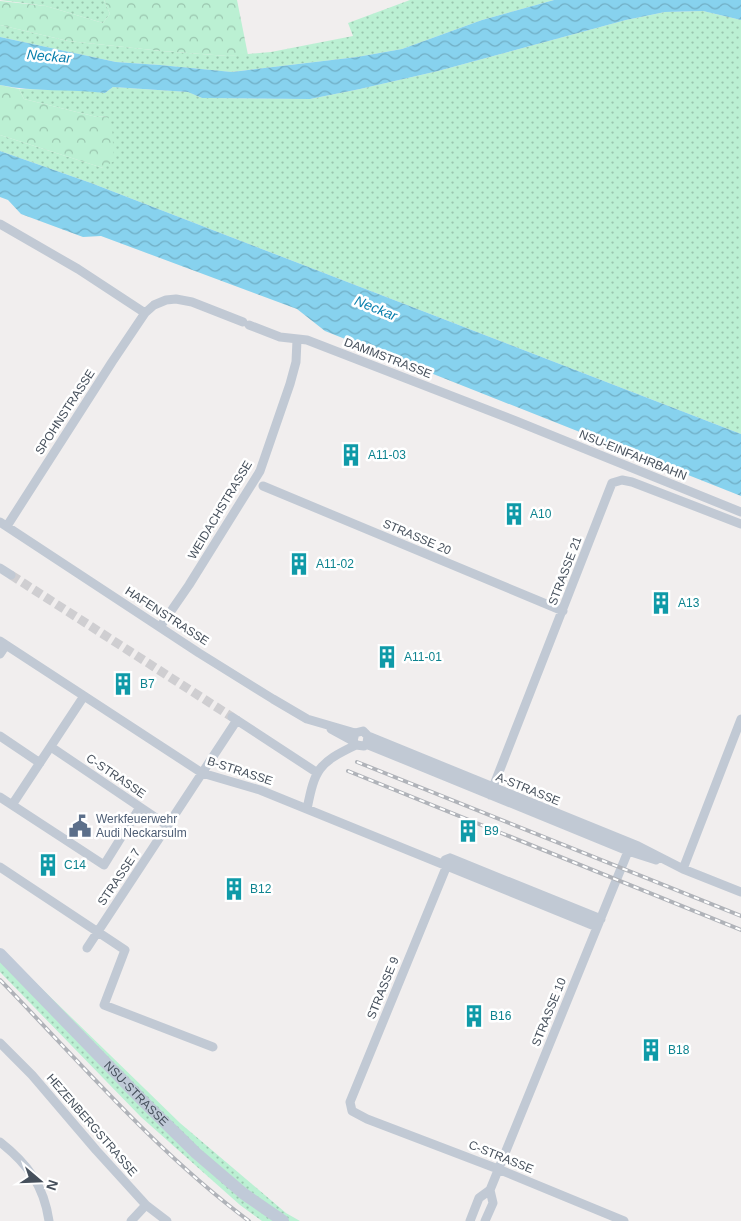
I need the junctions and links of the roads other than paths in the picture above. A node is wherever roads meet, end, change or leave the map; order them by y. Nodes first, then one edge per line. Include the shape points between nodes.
1 (0, 224) edge
2 (145, 313) junction
3 (297, 340) junction
4 (516, 421) joint
5 (262, 486) dead end
6 (741, 512) edge
7 (3, 524) edge
8 (741, 524) edge
9 (0, 568) edge
10 (11, 575) tunnel mouth
11 (563, 612) junction
12 (160, 627) junction
13 (3, 643) edge
14 (0, 654) edge
15 (84, 696) junction
16 (741, 719) edge
17 (327, 725) joint
18 (0, 736) edge
19 (355, 739) junction
20 (368, 740) junction
21 (50, 747) junction
22 (40, 763) junction
23 (316, 772) junction
24 (202, 773) junction
25 (491, 791) junction
26 (0, 797) edge
27 (12, 805) junction
28 (140, 808) junction
29 (306, 810) junction
30 (168, 826) junction
31 (629, 847) junction
32 (445, 863) junction
33 (0, 867) edge
34 (680, 868) junction
35 (741, 892) edge
36 (599, 923) junction
37 (98, 932) junction
38 (87, 948) dead end
39 (0, 954) edge
40 (0, 1043) edge
41 (213, 1048) dead end
42 (367, 1119) joint
43 (0, 1142) edge
44 (498, 1169) junction
45 (490, 1190) junction
46 (146, 1205) junction
47 (49, 1221) edge
48 (131, 1221) edge
49 (167, 1221) edge
50 (283, 1221) edge
51 (470, 1221) edge
52 (485, 1221) edge
53 (624, 1221) edge

1 - 2 street
2 - 3 street, DAMMSTRASSE via 154,304 176,299 192,302 280,337
2 - 7 street, SPOHNSTRASSE
3 - 4 street, DAMMSTRASSE via 307,340
3 - 12 street, WEIDACHSTRASSE via 290,384 260,471
4 - 6 street, NSU-EINFAHRBAHN
5 - 11 street, STRASSE 20
7 - 12 street, HAFENSTRASSE
8 - 11 street, STRASSE 21 via 632,482 612,483
9 - 10 street
11 - 25 street, STRASSE 21
12 - 17 street, HAFENSTRASSE via 290,709
13 - 14 street
13 - 15 street, B-STRASSE
15 - 21 street
15 - 24 street, B-STRASSE
16 - 34 street
17 - 19 street, A-STRASSE via 331,730
18 - 22 street
19 - 20 street, A-STRASSE via 360,746
19 - 20 street, A-STRASSE via 363,730
19 - 23 street
20 - 25 street, A-STRASSE
21 - 22 street
21 - 28 street, C-STRASSE
22 - 27 street
23 - 24 street, STRASSE 7 via 234,719
23 - 29 street
24 - 29 street, B-STRASSE via 260,790
24 - 30 street, STRASSE 7
25 - 31 street, A-STRASSE
26 - 27 street
27 - 28 street via 104,865
28 - 30 street, C-STRASSE
29 - 32 street, B-STRASSE
30 - 37 street, STRASSE 7
31 - 34 street, A-STRASSE
31 - 36 street, STRASSE 10
32 - 36 street, B-STRASSE
32 - 42 street, STRASSE 9 via 350,1102 352,1111
33 - 37 street
34 - 35 street, A-STRASSE
36 - 44 street, STRASSE 10
37 - 38 street, STRASSE 7
37 - 41 street via 125,950 104,1005
39 - 50 main road, NSU-STRASSE via 145,1104 216,1171
40 - 46 street, HEZENBERGSTRASSE
42 - 44 street, C-STRASSE
43 - 47 street via 18,1157 36,1180 46,1201
44 - 45 street, STRASSE 10
44 - 53 street, C-STRASSE
45 - 51 street via 479,1198
45 - 52 street via 492,1202
46 - 48 street
46 - 49 street, HEZENBERGSTRASSE

